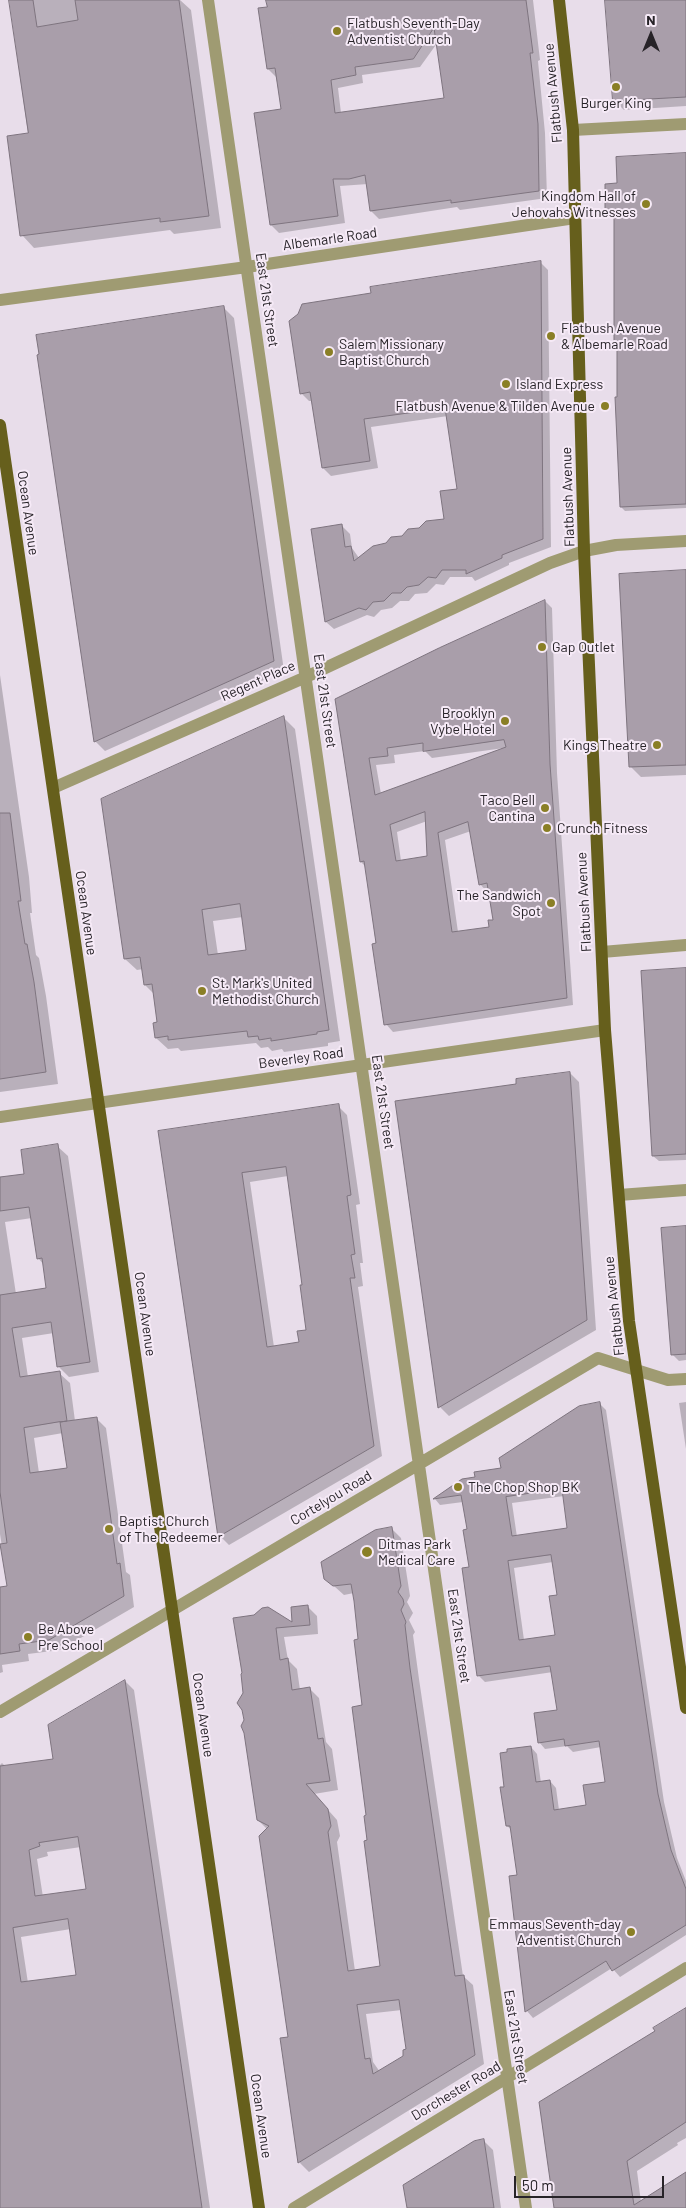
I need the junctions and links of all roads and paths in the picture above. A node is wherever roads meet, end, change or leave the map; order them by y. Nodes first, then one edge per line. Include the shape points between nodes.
1 (208, 0) edge
2 (559, 0) edge
3 (686, 124) edge
4 (573, 130) junction
5 (575, 218) junction
6 (247, 267) junction
7 (0, 300) edge
8 (0, 424) edge
9 (686, 541) edge
10 (584, 551) junction
11 (306, 677) junction
12 (53, 788) junction
13 (686, 945) edge
14 (602, 952) junction
15 (606, 1030) junction
16 (362, 1064) junction
17 (98, 1103) junction
18 (0, 1117) edge
19 (686, 1190) edge
20 (620, 1195) junction
21 (636, 1369) junction
22 (686, 1379) edge
23 (420, 1464) junction
24 (174, 1609) junction
25 (686, 1708) edge
26 (0, 1712) edge
27 (686, 1968) edge
28 (507, 2077) junction
29 (259, 2208) edge
30 (294, 2208) edge
31 (526, 2208) edge

1 - 6 street, East 21st Street
2 - 4 main road, Flatbush Avenue
3 - 4 street
4 - 5 main road, Flatbush Avenue
5 - 6 street, Albemarle Road
5 - 10 main road, Flatbush Avenue
6 - 7 street, Albemarle Road
6 - 11 street, East 21st Street
8 - 12 main road, Ocean Avenue
9 - 10 street, Regent Place via 616,545
10 - 11 street, Regent Place via 550,562
10 - 14 main road, Flatbush Avenue
11 - 12 street, Regent Place
11 - 16 street, East 21st Street
12 - 17 main road, Ocean Avenue
13 - 14 street
14 - 15 main road, Flatbush Avenue
15 - 16 street, Beverley Road
15 - 20 main road, Flatbush Avenue
16 - 17 street, Beverley Road
16 - 23 street, East 21st Street
17 - 18 street, Beverley Road
17 - 24 main road, Ocean Avenue
19 - 20 street
20 - 21 main road, Flatbush Avenue via 629,1321
21 - 22 street, Cortelyou Road via 668,1380
21 - 23 street, Cortelyou Road via 598,1358
21 - 25 main road, Flatbush Avenue
23 - 24 street, Cortelyou Road
23 - 28 street, East 21st Street
24 - 26 street, Cortelyou Road
24 - 29 main road, Ocean Avenue
27 - 28 street, Dorchester Road
28 - 30 street, Dorchester Road
28 - 31 street, East 21st Street

